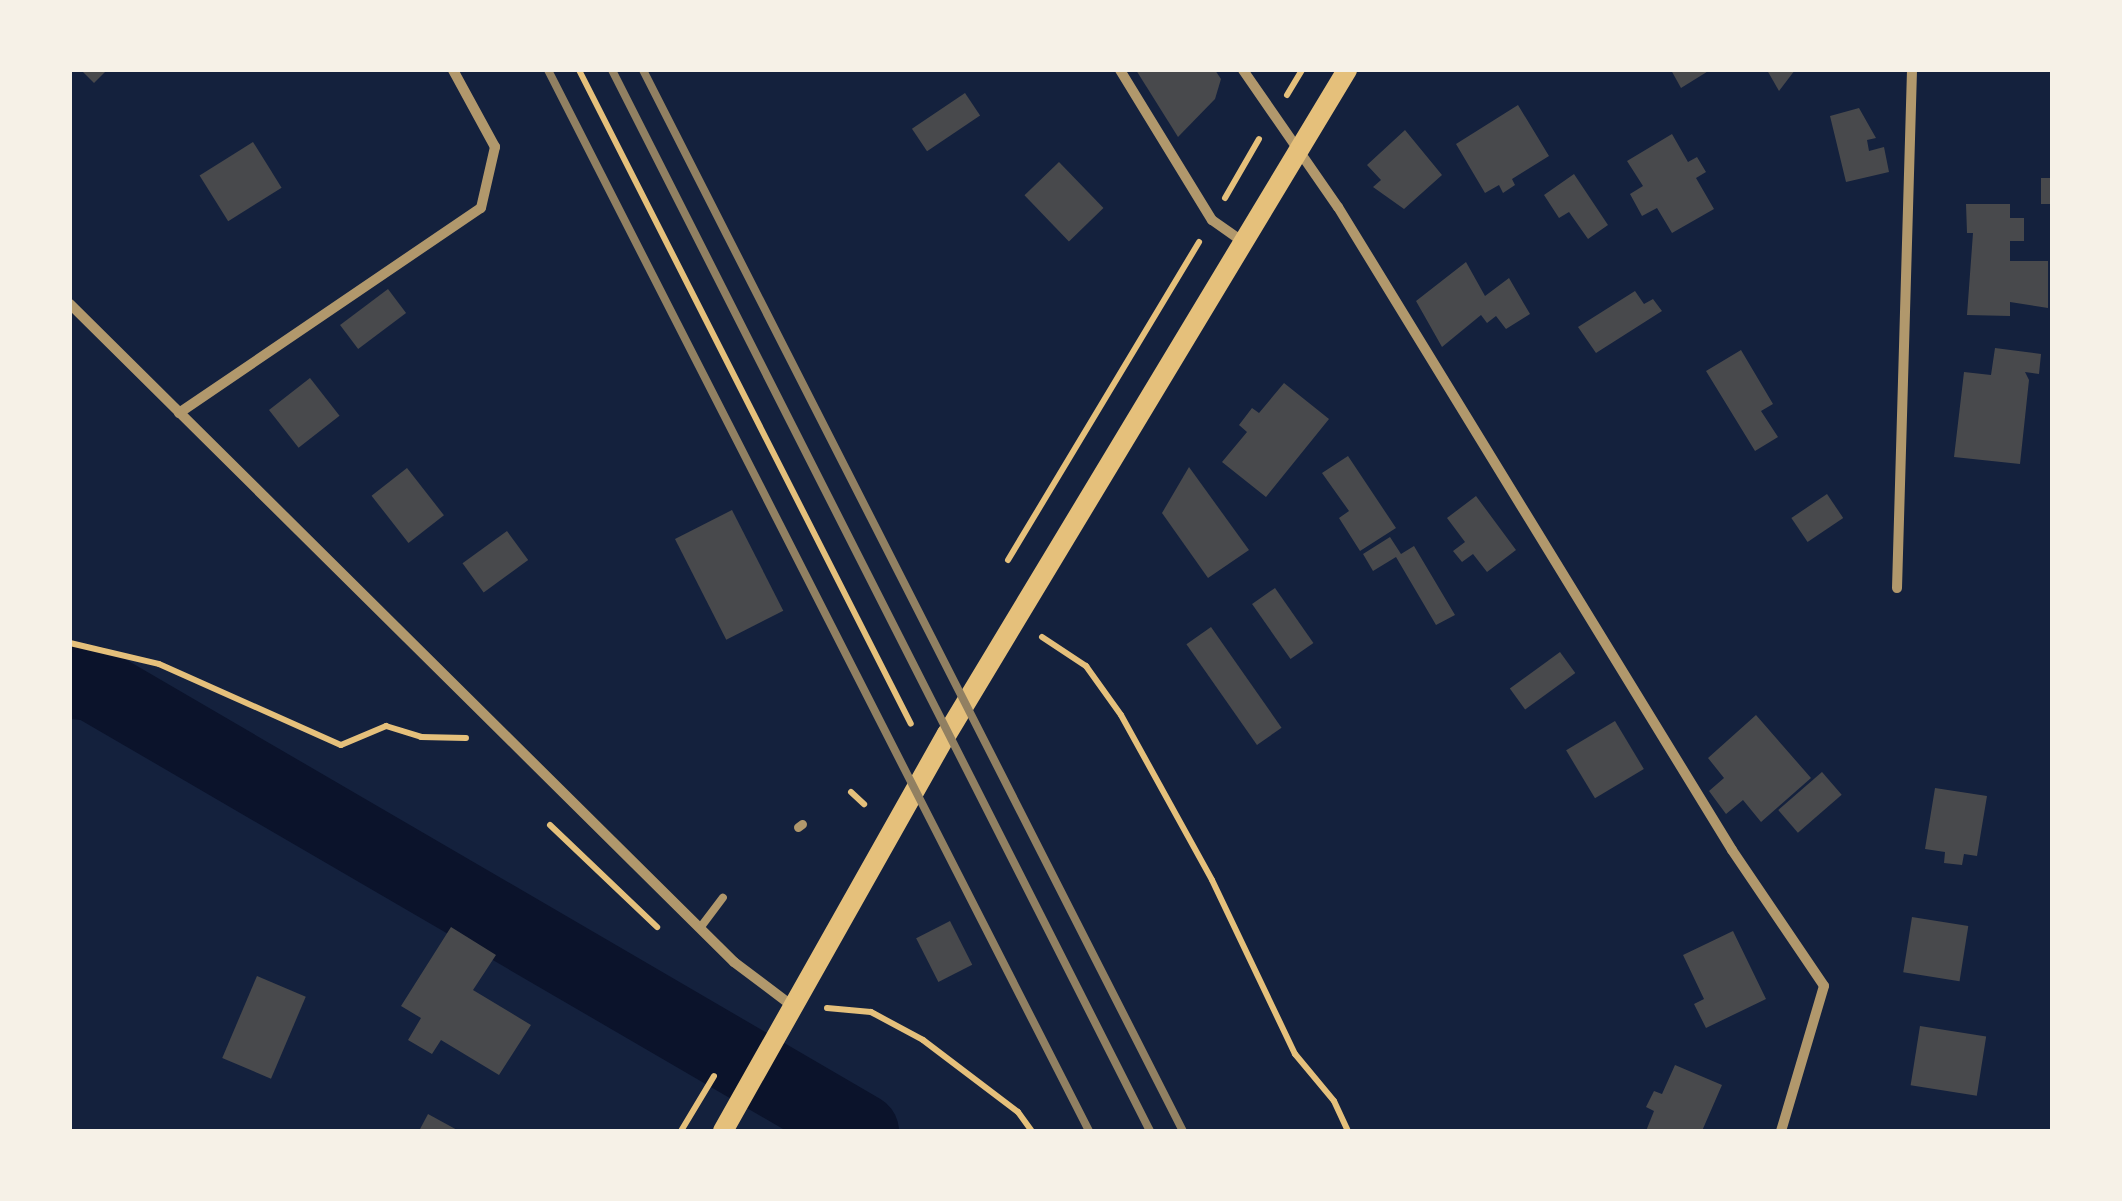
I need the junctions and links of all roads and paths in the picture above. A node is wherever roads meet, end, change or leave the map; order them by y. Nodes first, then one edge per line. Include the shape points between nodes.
1 (453, 70) edge
2 (579, 70) edge
3 (1120, 70) edge
4 (1243, 70) edge
5 (1302, 70) edge
6 (1348, 70) edge
7 (1912, 70) edge
8 (1286, 96) dead end
9 (1264, 131) dead end
10 (1296, 155) junction
11 (1222, 203) dead end
12 (1204, 232) dead end
13 (1243, 242) junction
14 (70, 304) edge
15 (179, 412) junction
16 (1008, 560) dead end
17 (1897, 588) dead end
18 (1016, 620) junction
19 (70, 644) edge
20 (911, 724) dead end
21 (466, 738) dead end
22 (851, 792) dead end
23 (864, 804) dead end
24 (550, 825) dead end
25 (723, 898) dead end
26 (633, 908) dead end
27 (700, 928) junction
28 (791, 1006) junction
29 (708, 1086) dead end
30 (681, 1131) edge
31 (722, 1131) edge
32 (1032, 1131) edge
33 (1348, 1131) edge
34 (1780, 1131) edge

1 - 15 street via 494,148 481,208
2 - 20 path
3 - 13 street via 1212,220
4 - 10 street
5 - 8 path
6 - 10 main road
7 - 17 street
9 - 11 path
10 - 13 main road
10 - 34 street via 1338,208 1722,833 1824,986
12 - 16 path
13 - 18 main road
14 - 15 street
15 - 27 street
18 - 28 main road
18 - 33 path via 1086,666 1121,716 1212,880 1295,1054 1334,1101
19 - 21 path via 159,664 341,745 386,726 420,737
22 - 23 path
24 - 26 path
25 - 27 lane
27 - 28 street
28 - 31 main road
28 - 32 path via 872,1012 923,1040 1018,1112
29 - 30 path

